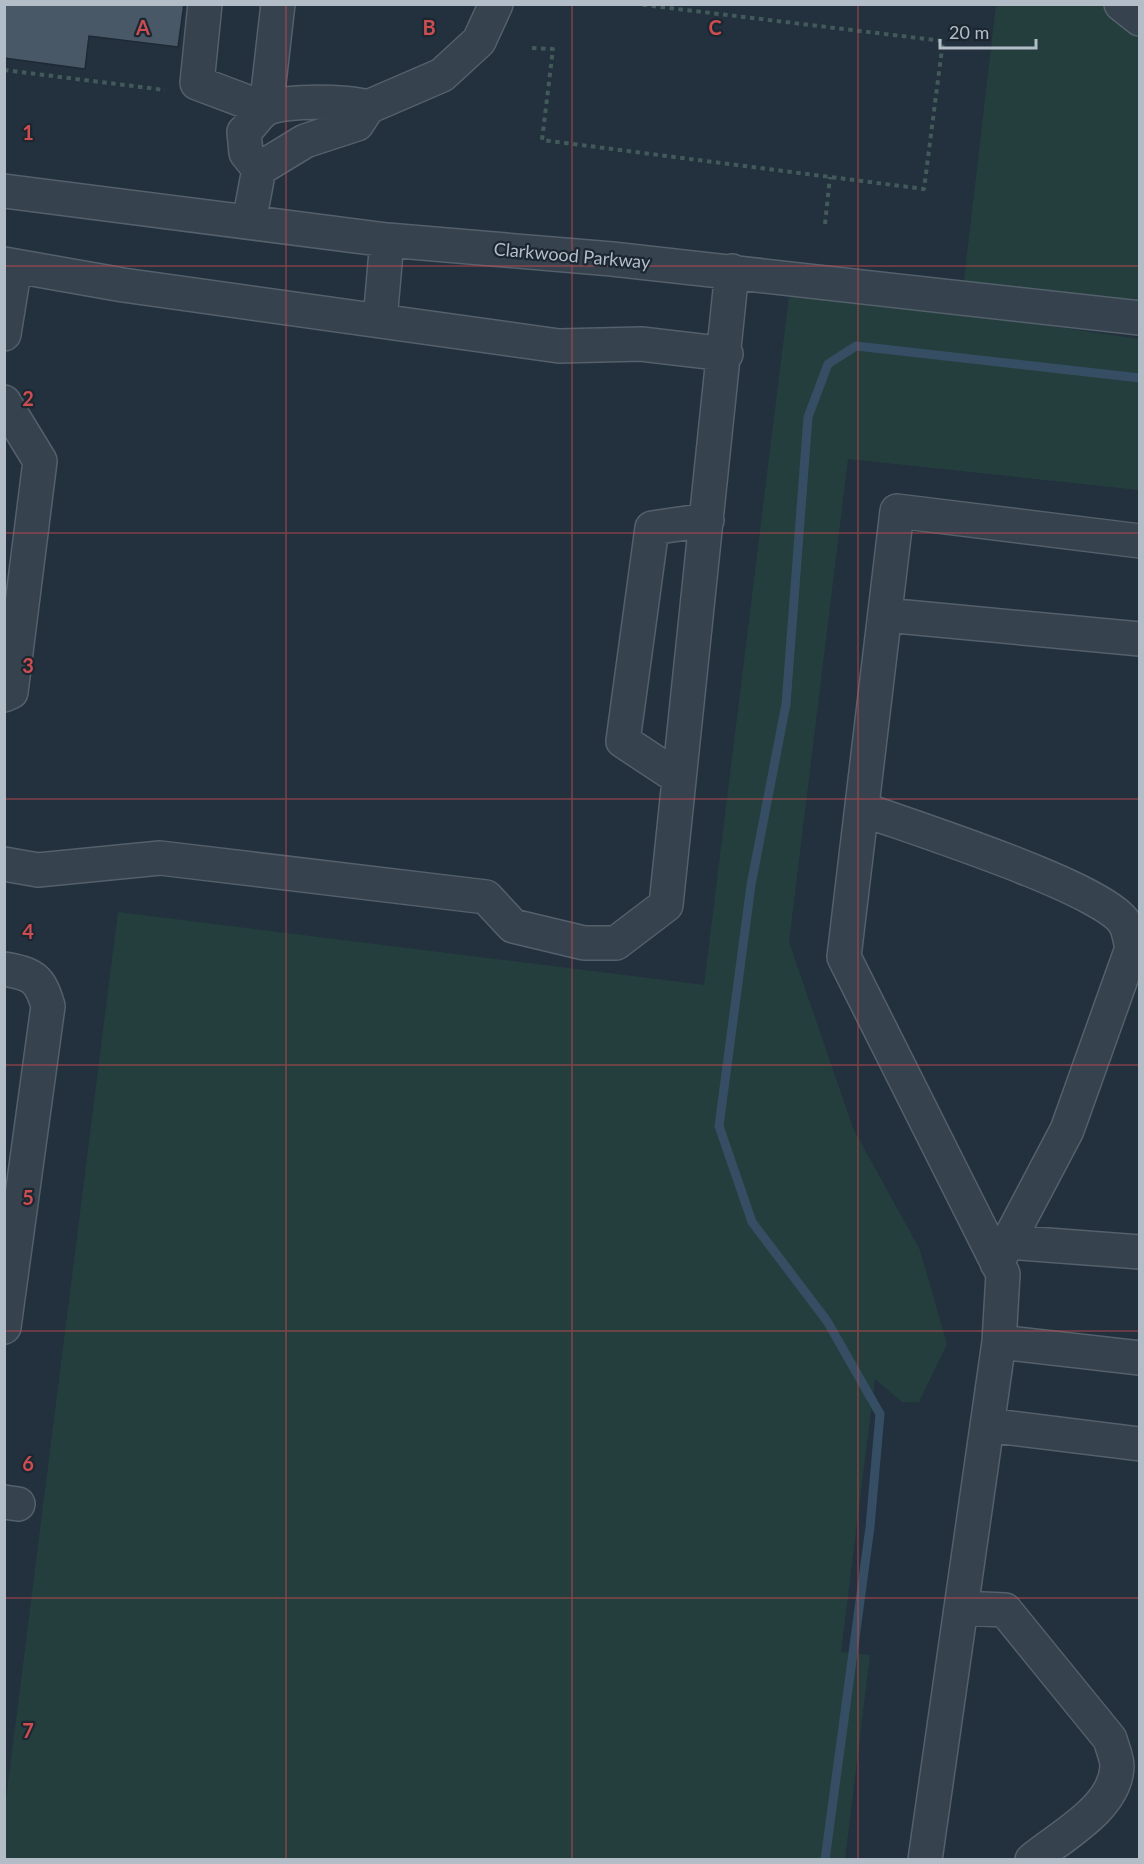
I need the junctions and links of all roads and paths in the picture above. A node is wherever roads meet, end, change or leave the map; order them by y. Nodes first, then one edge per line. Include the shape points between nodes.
1 (205, 4) edge
2 (278, 4) edge
3 (495, 4) edge
4 (636, 4) edge
5 (1121, 4) edge
6 (1140, 19) edge
7 (532, 48) dead end
8 (4, 70) edge
9 (177, 91) dead end
10 (368, 106) junction
11 (266, 109) junction
12 (259, 169) junction
13 (830, 177) junction
14 (4, 191) edge
15 (249, 222) junction
16 (825, 224) dead end
17 (387, 240) junction
18 (10, 265) edge
19 (732, 271) junction
20 (1140, 318) edge
21 (380, 321) junction
22 (4, 334) edge
23 (726, 354) junction
24 (4, 402) edge
25 (707, 520) junction
26 (1140, 541) edge
27 (885, 615) junction
28 (1140, 639) edge
29 (4, 695) edge
30 (679, 778) junction
31 (862, 809) junction
32 (4, 864) edge
33 (4, 969) edge
34 (17, 1157) edge
35 (1140, 1252) edge
36 (1003, 1253) junction
37 (4, 1327) edge
38 (999, 1342) junction
39 (1140, 1358) edge
40 (987, 1425) junction
41 (1140, 1444) edge
42 (961, 1608) junction
43 (925, 1860) edge
44 (1032, 1860) edge

1 - 11 street via 197,83
2 - 11 street
3 - 10 street via 479,41 442,75
4 - 13 path via 943,41 924,189
5 - 6 street
7 - 13 path via 553,49 542,140
8 - 9 path
10 - 11 street via 308,104
10 - 12 street via 357,124 305,141
11 - 12 street via 244,132 246,153
12 - 15 street
13 - 16 path
14 - 15 street, Clarkwood Parkway
15 - 17 street, Clarkwood Parkway
17 - 19 street, Clarkwood Parkway
17 - 21 street
18 - 21 street
18 - 22 street
19 - 20 street, Clarkwood Parkway
19 - 23 street
21 - 23 street via 559,346 640,344
23 - 25 street
24 - 29 street via 40,461 11,692
25 - 30 street
25 - 30 street via 652,528 623,741
26 - 27 street via 897,511
27 - 28 street
27 - 31 street
30 - 32 street via 666,905 616,943 584,943 513,926 486,897 160,858 38,870
31 - 36 street via 844,957
31 - 36 street via 1072,887 1105,904 1125,922 1132,948 1067,1130
33 - 34 street via 25,972 41,984 48,1006
34 - 37 street
35 - 36 street
36 - 38 street
38 - 39 street
38 - 40 street
40 - 41 street
40 - 42 street
42 - 43 street
42 - 44 street via 1005,1610 1110,1739 1117,1765 1113,1784 1100,1806

